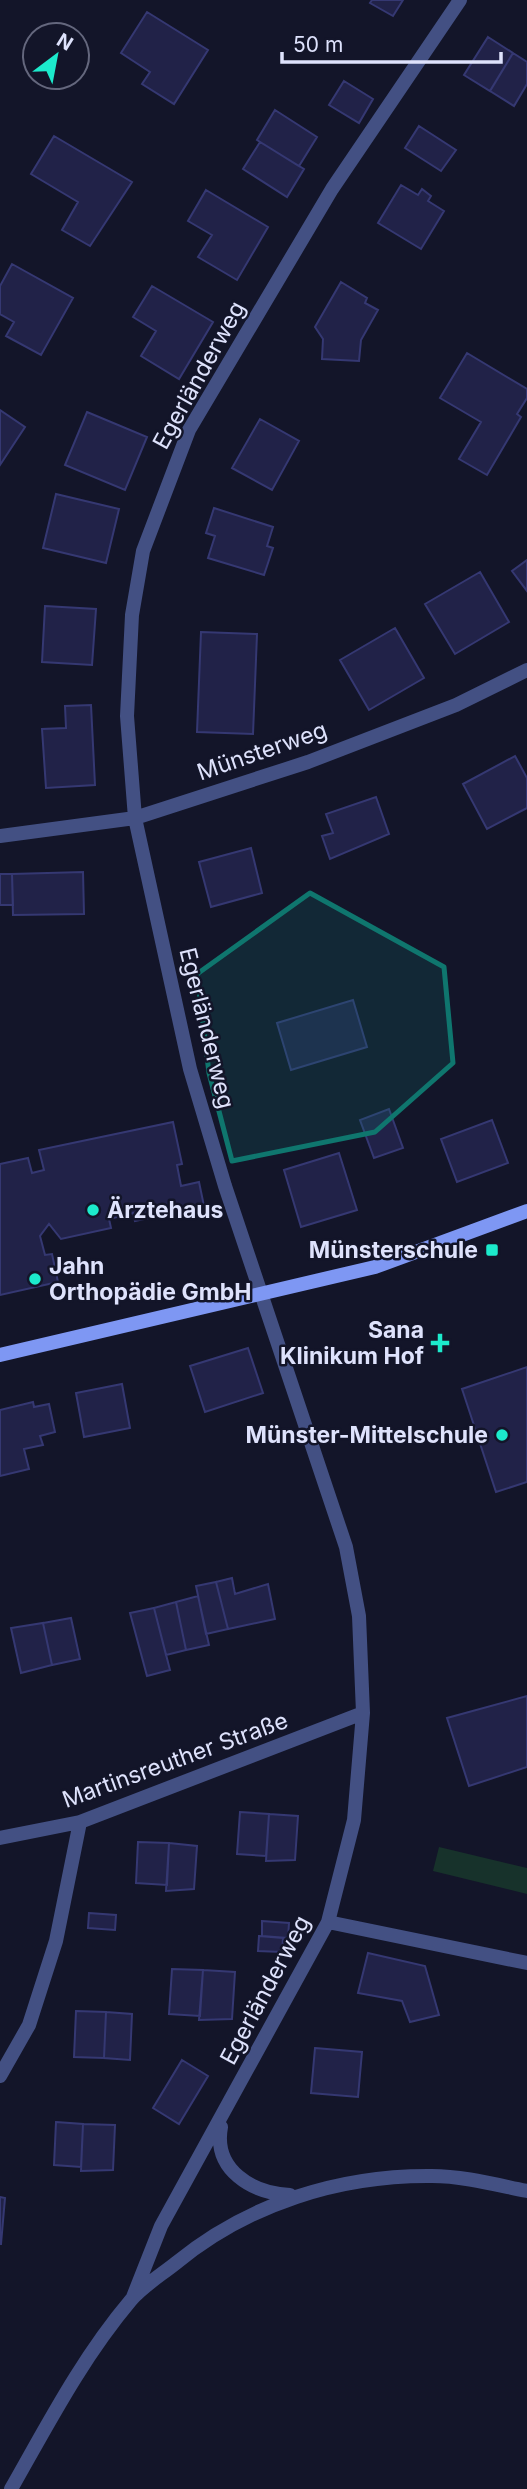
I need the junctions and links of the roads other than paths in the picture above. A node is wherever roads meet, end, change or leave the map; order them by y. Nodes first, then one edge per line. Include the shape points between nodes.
1 (460, 0) edge
2 (527, 670) edge
3 (135, 818) junction
4 (0, 836) edge
5 (527, 1211) edge
6 (263, 1293) junction
7 (0, 1354) edge
8 (363, 1713) junction
9 (80, 1822) junction
10 (0, 1838) edge
11 (328, 1922) junction
12 (527, 1963) edge
13 (0, 2076) edge
14 (229, 2105) junction
15 (527, 2191) edge
16 (297, 2195) junction
17 (133, 2297) junction
18 (11, 2489) edge

1 - 3 street, Egerländerweg via 325,201 189,430 161,500 143,551 132,615 127,716
2 - 3 street, Münsterweg via 456,705 308,762
3 - 4 street, Münsterweg
3 - 6 street, Egerländerweg via 190,1069
5 - 6 main road via 375,1267
6 - 7 main road
6 - 8 street, Egerländerweg via 346,1547 359,1616
8 - 9 street, Martinsreuther Straße
8 - 11 street, Egerländerweg via 354,1820
9 - 10 street, Martinsreuther Straße
9 - 13 street via 56,1941 29,2025
11 - 12 street
11 - 14 street, Egerländerweg
14 - 16 street, Egerländerweg via 220,2129 223,2158 247,2185 266,2193
14 - 17 street, Egerländerweg via 161,2226
15 - 16 street via 434,2176 358,2181
16 - 17 street via 236,2222 192,2249
17 - 18 street via 88,2353

